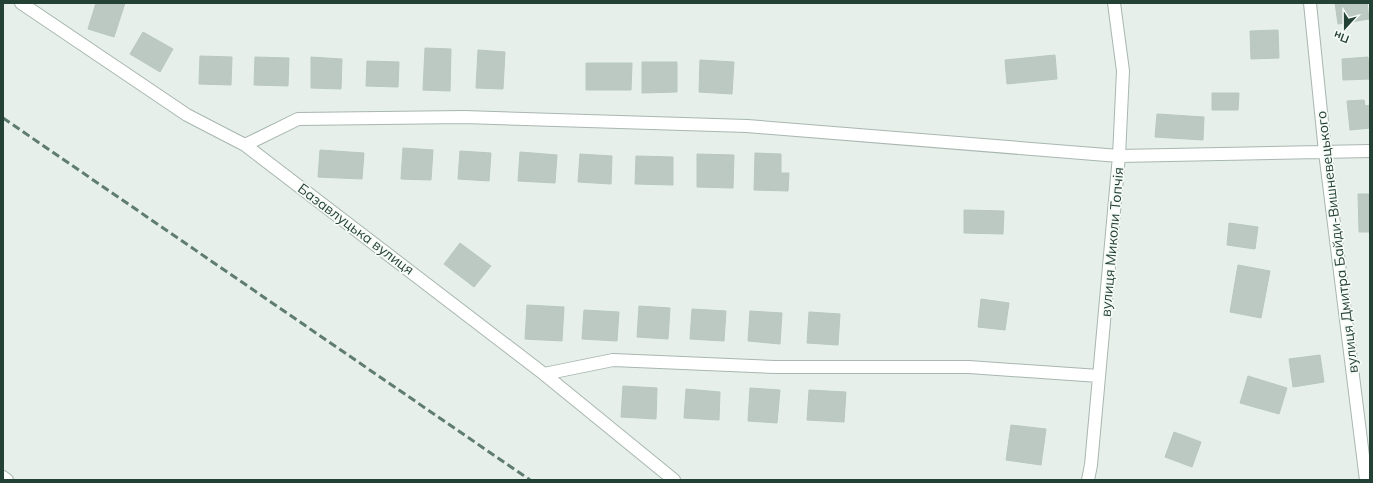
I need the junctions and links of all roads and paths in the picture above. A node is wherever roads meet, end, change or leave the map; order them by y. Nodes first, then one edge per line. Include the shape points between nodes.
1 (21, 3) edge
2 (1114, 3) edge
3 (1310, 3) edge
4 (245, 145) junction
5 (1370, 151) edge
6 (1325, 152) junction
7 (1119, 156) junction
8 (544, 374) junction
9 (1099, 376) junction
10 (3, 477) edge
11 (7, 480) edge
12 (674, 480) edge
13 (1088, 480) edge
14 (1366, 480) edge

1 - 4 street, Базавлуцька вулиця via 187,115
2 - 7 street, вулиця Миколи Топчія via 1123,71
3 - 6 street, вулиця Дмитра Байди-Вишневецького
4 - 7 street via 298,118 464,117 747,126
4 - 8 street, Базавлуцька вулиця
5 - 6 street
6 - 7 street
6 - 14 street, вулиця Дмитра Байди-Вишневецького
7 - 9 street, вулиця Миколи Топчія
8 - 9 street via 613,360 775,367 969,367
8 - 12 street, Базавлуцька вулиця
9 - 13 street, вулиця Миколи Топчія
10 - 11 street

